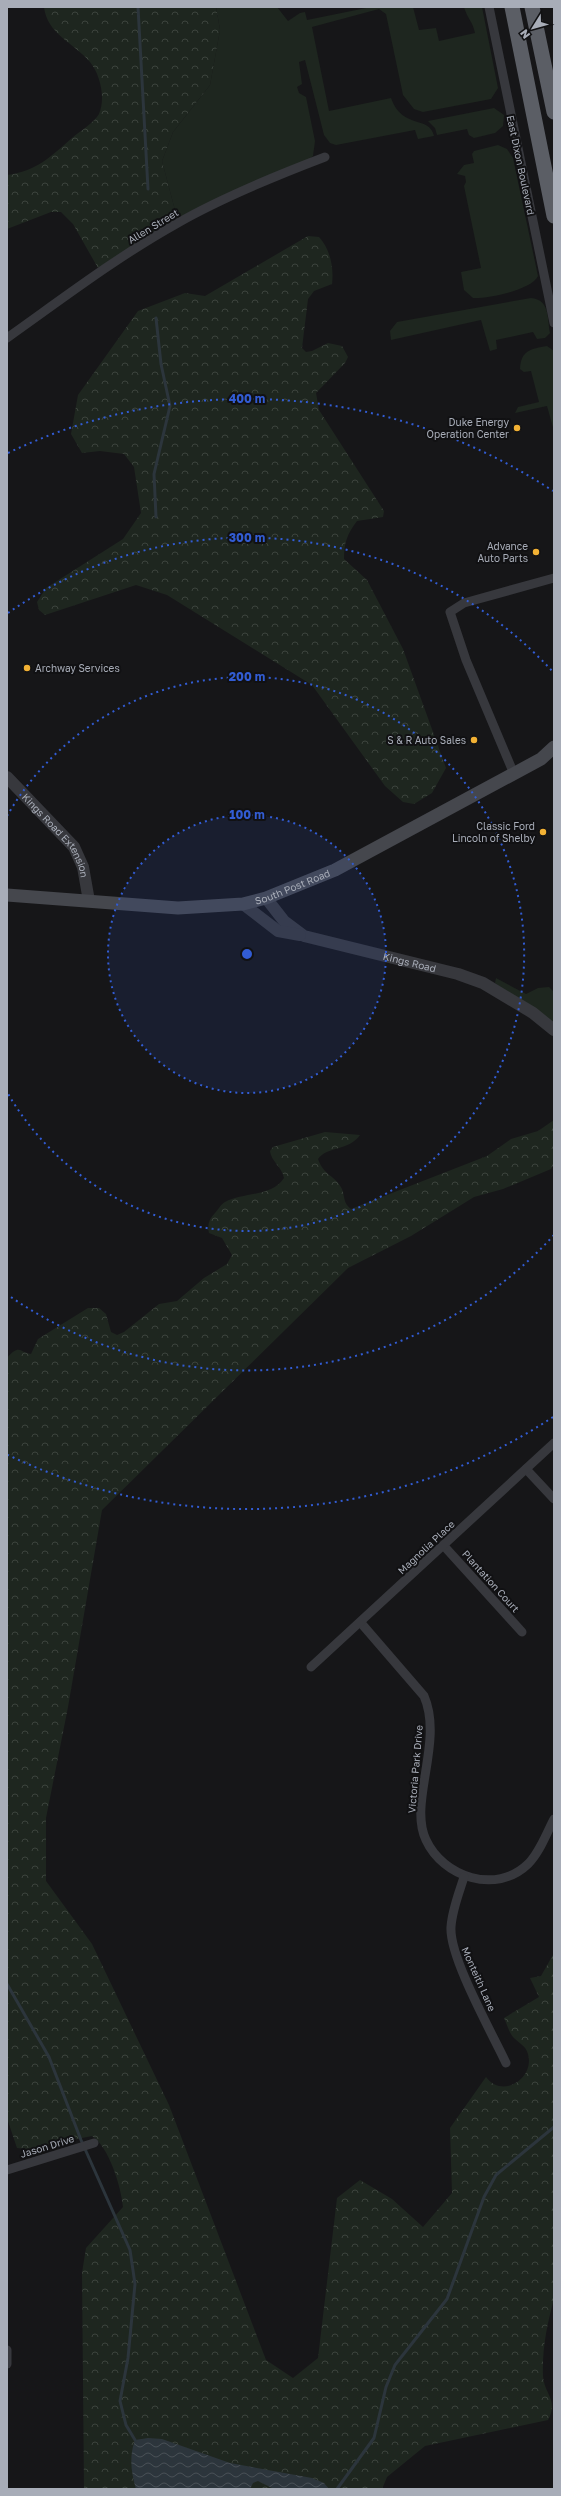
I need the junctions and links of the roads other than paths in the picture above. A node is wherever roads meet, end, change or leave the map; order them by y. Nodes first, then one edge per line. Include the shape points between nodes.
1 (489, 7) edge
2 (512, 7) edge
3 (532, 7) edge
4 (554, 112) edge
5 (325, 157) dead end
6 (554, 216) edge
7 (554, 323) edge
8 (7, 338) edge
9 (554, 578) edge
10 (552, 752) edge
11 (514, 774) junction
12 (7, 777) edge
13 (7, 895) edge
14 (266, 898) junction
15 (89, 902) junction
16 (243, 904) junction
17 (304, 936) junction
18 (554, 1030) edge
19 (554, 1443) edge
20 (526, 1469) junction
21 (554, 1499) edge
22 (444, 1546) junction
23 (361, 1623) junction
24 (522, 1632) dead end
25 (311, 1667) dead end
26 (554, 1819) edge
27 (464, 1877) junction
28 (506, 2063) dead end
29 (94, 2143) dead end
30 (7, 2170) edge
31 (7, 2350) edge
32 (7, 2364) edge

1 - 7 street, East Dixon Boulevard
2 - 6 highway
3 - 4 highway
5 - 8 street, Allen Street via 246,190 175,224 127,254
9 - 11 street via 464,604 450,612 466,660
10 - 11 main road, South Post Road
11 - 14 main road, South Post Road via 341,867
12 - 15 street, Kings Road Extension via 74,847 83,867
13 - 15 main road, South Post Road
14 - 16 main road, South Post Road
14 - 17 street, Kings Road via 284,921
15 - 16 main road, South Post Road via 178,908
16 - 17 street via 278,931
17 - 18 street, Kings Road via 458,974 483,983 533,1013
19 - 20 street, Magnolia Place
20 - 21 street
20 - 22 street, Magnolia Place
22 - 23 street, Magnolia Place
22 - 24 street, Plantation Court
23 - 25 street, Magnolia Place
23 - 27 street, Victoria Park Drive via 424,1696 430,1709 432,1728 421,1810 422,1826 432,1852 442,1863
26 - 27 street via 527,1864 498,1878
27 - 28 street, Monteith Lane via 451,1927 452,1941 459,1964
29 - 30 street, Jason Drive
31 - 32 street

